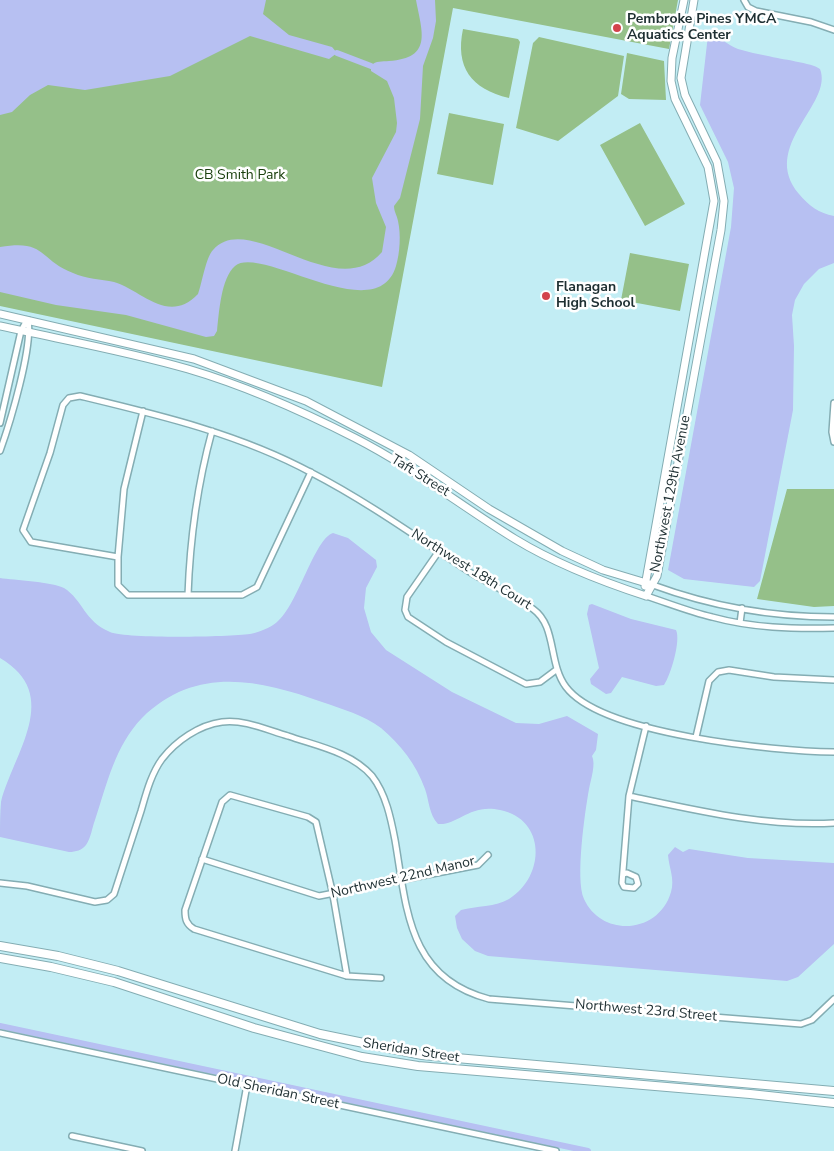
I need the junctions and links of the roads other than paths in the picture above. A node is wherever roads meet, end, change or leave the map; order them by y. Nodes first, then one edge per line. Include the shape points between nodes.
1 (684, 0) edge
2 (694, 0) edge
3 (744, 1) edge
4 (834, 30) edge
5 (0, 314) edge
6 (28, 320) junction
7 (704, 321) junction
8 (0, 326) edge
9 (692, 327) junction
10 (20, 331) junction
11 (30, 333) junction
12 (834, 403) edge
13 (144, 411) junction
14 (0, 423) edge
15 (212, 431) junction
16 (834, 442) edge
17 (0, 451) edge
18 (311, 472) junction
19 (489, 509) junction
20 (482, 518) junction
21 (439, 551) junction
22 (118, 557) junction
23 (644, 582) junction
24 (652, 585) junction
25 (188, 595) junction
26 (646, 596) junction
27 (742, 608) junction
28 (834, 617) edge
29 (740, 623) junction
30 (834, 628) edge
31 (556, 670) junction
32 (834, 680) edge
33 (646, 726) junction
34 (696, 738) junction
35 (834, 752) edge
36 (629, 796) junction
37 (834, 823) edge
38 (488, 855) dead end
39 (202, 859) junction
40 (622, 874) dead end
41 (402, 881) junction
42 (0, 883) edge
43 (333, 895) junction
44 (0, 946) edge
45 (0, 958) edge
46 (347, 976) junction
47 (381, 978) dead end
48 (834, 999) edge
49 (0, 1033) edge
50 (247, 1085) junction
51 (834, 1091) edge
52 (834, 1103) edge
53 (72, 1136) dead end
54 (142, 1151) edge
55 (235, 1151) edge
56 (556, 1151) edge

1 - 9 street, Northwest 129th Avenue via 672,58 672,81 675,99 708,167 714,201
2 - 7 street, Northwest 129th Avenue via 681,78 685,95 717,162 724,201
3 - 4 street via 756,11
5 - 6 street, Taft Street
6 - 10 street
6 - 11 street
6 - 19 street, Taft Street via 194,359 306,401 409,455
7 - 9 street
7 - 24 street, Northwest 129th Avenue via 657,576
8 - 10 street, Taft Street
9 - 23 street, Northwest 129th Avenue
10 - 11 street, Taft Street
10 - 14 street
11 - 17 street
11 - 20 street, Taft Street via 142,357 253,391 363,442 441,488
12 - 16 street
13 - 15 street, Northwest 18th Court
13 - 22 street via 124,489
13 - 22 street, Northwest 18th Court via 80,396 69,398 63,405 48,461 25,522 26,537 37,543
15 - 18 street, Northwest 18th Court
15 - 25 street via 200,474 190,536
18 - 21 street, Northwest 18th Court via 379,511
18 - 25 street via 257,586 242,595
19 - 20 street
19 - 23 street, Taft Street via 562,551 603,570
20 - 26 street, Taft Street via 556,562 599,581
21 - 31 street, Northwest 18th Court via 534,610 548,628
21 - 31 street via 407,598 405,610 408,617 446,642 526,684 540,682
22 - 25 street via 118,585 122,592 136,596
23 - 24 street, Taft Street
23 - 26 street, Northwest 129th Avenue
24 - 26 street, Northwest 129th Avenue
24 - 27 street, Taft Street via 683,596
26 - 29 street, Taft Street
27 - 28 street, Taft Street via 785,615
27 - 29 street
29 - 30 street, Taft Street via 788,629
31 - 33 street, Northwest 18th Court via 575,698 591,708
32 - 34 street via 774,677 728,670 713,675
33 - 34 street, Northwest 18th Court
33 - 36 street
34 - 35 street, Northwest 18th Court via 784,751
36 - 37 street via 702,812
36 - 40 street
38 - 41 street, Northwest 22nd Manor via 478,865
39 - 43 street, Northwest 22nd Manor via 319,896
39 - 43 street via 226,797 230,795 316,822
39 - 46 street via 185,910 186,921 194,929
41 - 42 street via 390,816 372,776 345,755 246,723 221,722 190,734 161,760 151,779 114,894 107,900 95,902 28,886
41 - 43 street, Northwest 22nd Manor
41 - 48 street, Northwest 23rd Street via 416,942 431,965 451,985 468,994 489,999 801,1024 812,1020
43 - 46 street
44 - 51 main road, Sheridan Street via 118,971 312,1032 403,1052
45 - 52 main road, Sheridan Street via 114,982 254,1028 362,1057 437,1068
46 - 47 street
49 - 50 street, Old Sheridan Street
50 - 55 street
50 - 56 street, Old Sheridan Street
53 - 54 street

